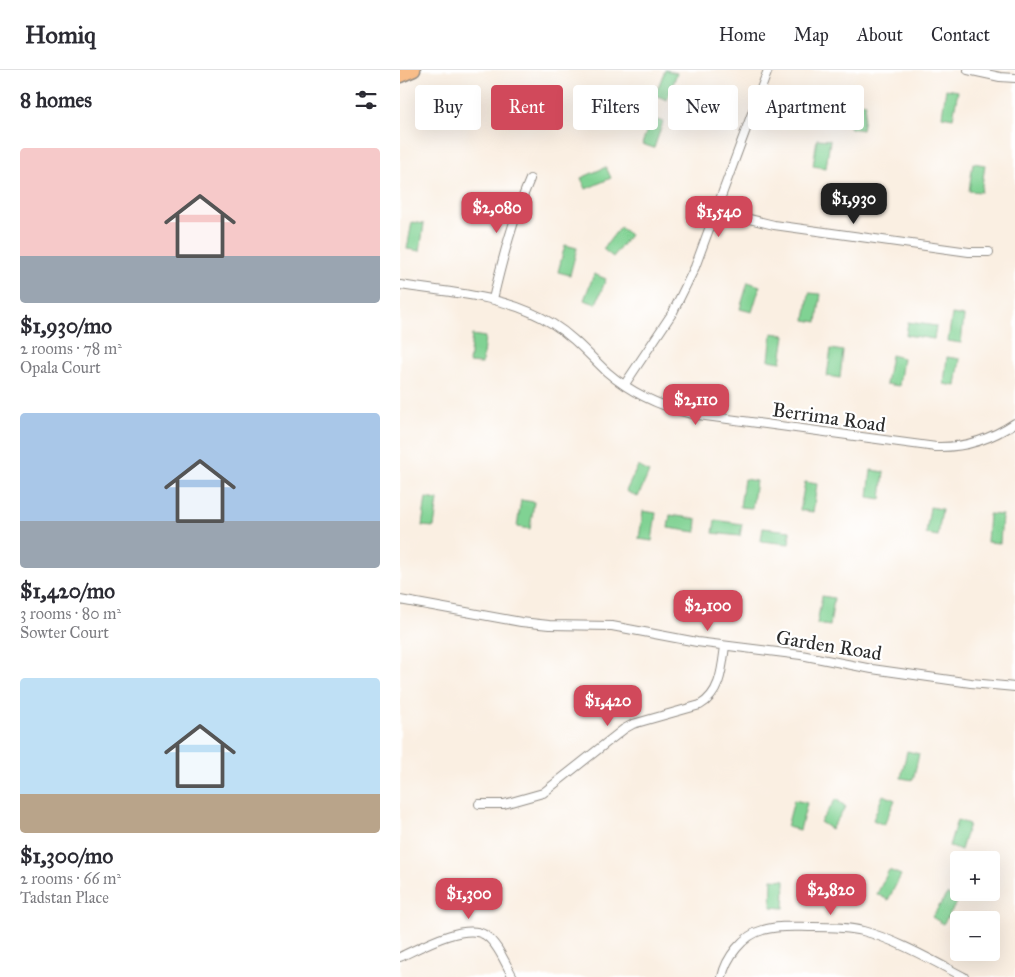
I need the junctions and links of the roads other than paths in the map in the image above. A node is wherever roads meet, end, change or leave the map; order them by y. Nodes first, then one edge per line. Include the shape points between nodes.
1 (401, 70) edge
2 (414, 70) edge
3 (768, 70) edge
4 (968, 70) edge
5 (400, 77) edge
6 (1015, 78) edge
7 (530, 179) dead end
8 (717, 210) junction
9 (989, 252) dead end
10 (400, 285) edge
11 (493, 299) junction
12 (625, 384) junction
13 (1015, 423) edge
14 (400, 600) edge
15 (725, 646) junction
16 (1015, 687) edge
17 (479, 804) dead end
18 (400, 957) edge
19 (513, 977) edge
20 (722, 977) edge
21 (964, 977) edge

1 - 5 main road
2 - 5 main road
3 - 8 street
4 - 6 street
7 - 11 street via 508,236
8 - 9 street via 774,225
8 - 12 street via 673,312
10 - 11 street, Berrima Road
11 - 12 street, Berrima Road via 534,313 554,324
12 - 13 street, Berrima Road via 656,403 691,414 936,447 954,447 984,440
14 - 15 street, Garden Road via 521,622 612,626
15 - 16 street, Garden Road
15 - 17 street via 716,690 708,701 624,729 543,793 504,804
18 - 19 street via 452,934 479,932 492,942
20 - 21 street via 733,954 755,933 774,928 831,927 862,931 882,938

